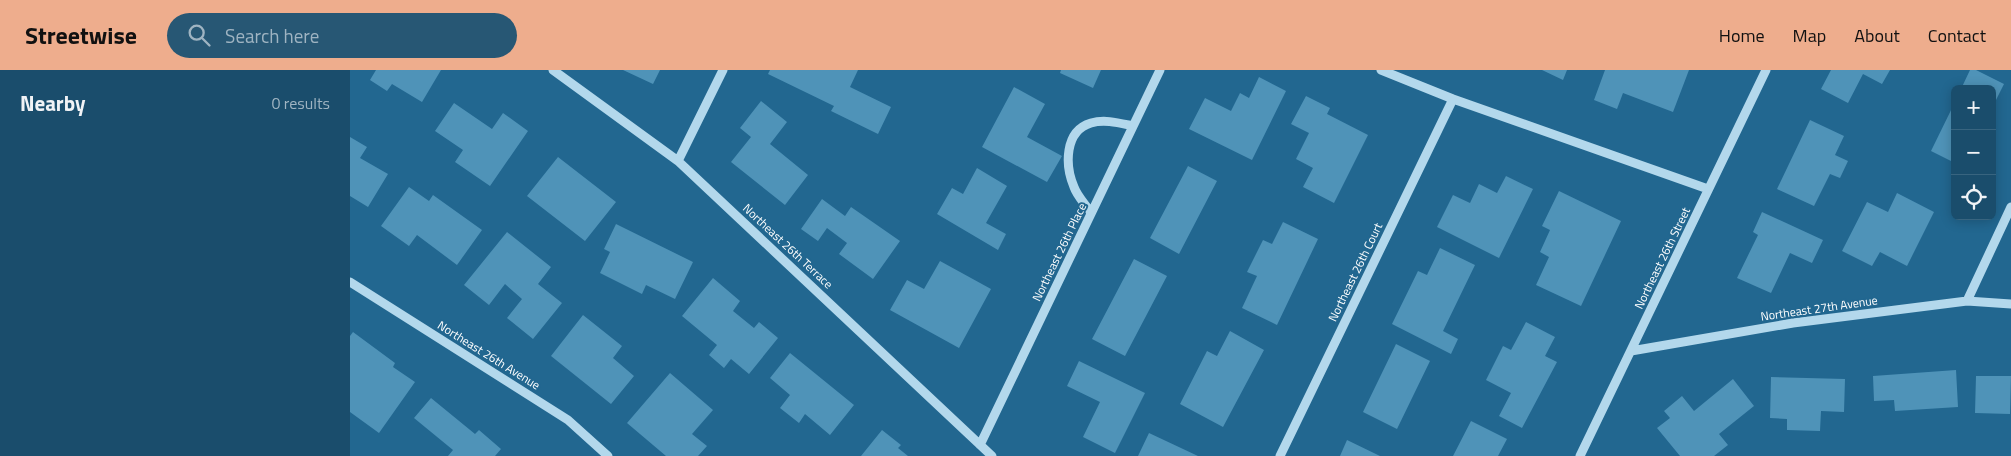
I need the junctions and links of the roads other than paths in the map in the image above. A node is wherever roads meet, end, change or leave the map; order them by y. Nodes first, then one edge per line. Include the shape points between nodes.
1 (553, 70) edge
2 (723, 70) edge
3 (1160, 70) edge
4 (1381, 70) edge
5 (1766, 70) edge
6 (1453, 99) junction
7 (1133, 126) junction
8 (678, 161) junction
9 (1708, 189) junction
10 (2011, 207) edge
11 (1091, 213) junction
12 (350, 282) edge
13 (1967, 301) junction
14 (2011, 304) edge
15 (1631, 351) junction
16 (980, 445) junction
17 (608, 456) edge
18 (992, 456) edge
19 (1280, 456) edge
20 (1580, 456) edge

1 - 8 street, Northeast 26th Terrace
2 - 8 street
3 - 7 street, Northeast 26th Place
4 - 6 street
5 - 9 street, Northeast 26th Street
6 - 9 street
6 - 19 street, Northeast 26th Court
7 - 11 street, Northeast 26th Place
7 - 11 street via 1109,121 1090,123 1074,134 1069,147 1069,171 1074,189
8 - 16 street, Northeast 26th Terrace
9 - 15 street, Northeast 26th Street
10 - 13 street
11 - 16 street, Northeast 26th Place
12 - 17 street, Northeast 26th Avenue via 568,420
13 - 14 street, Northeast 27th Avenue
13 - 15 street, Northeast 27th Avenue via 1793,323
15 - 20 street, Northeast 26th Street
16 - 18 street, Northeast 26th Terrace

